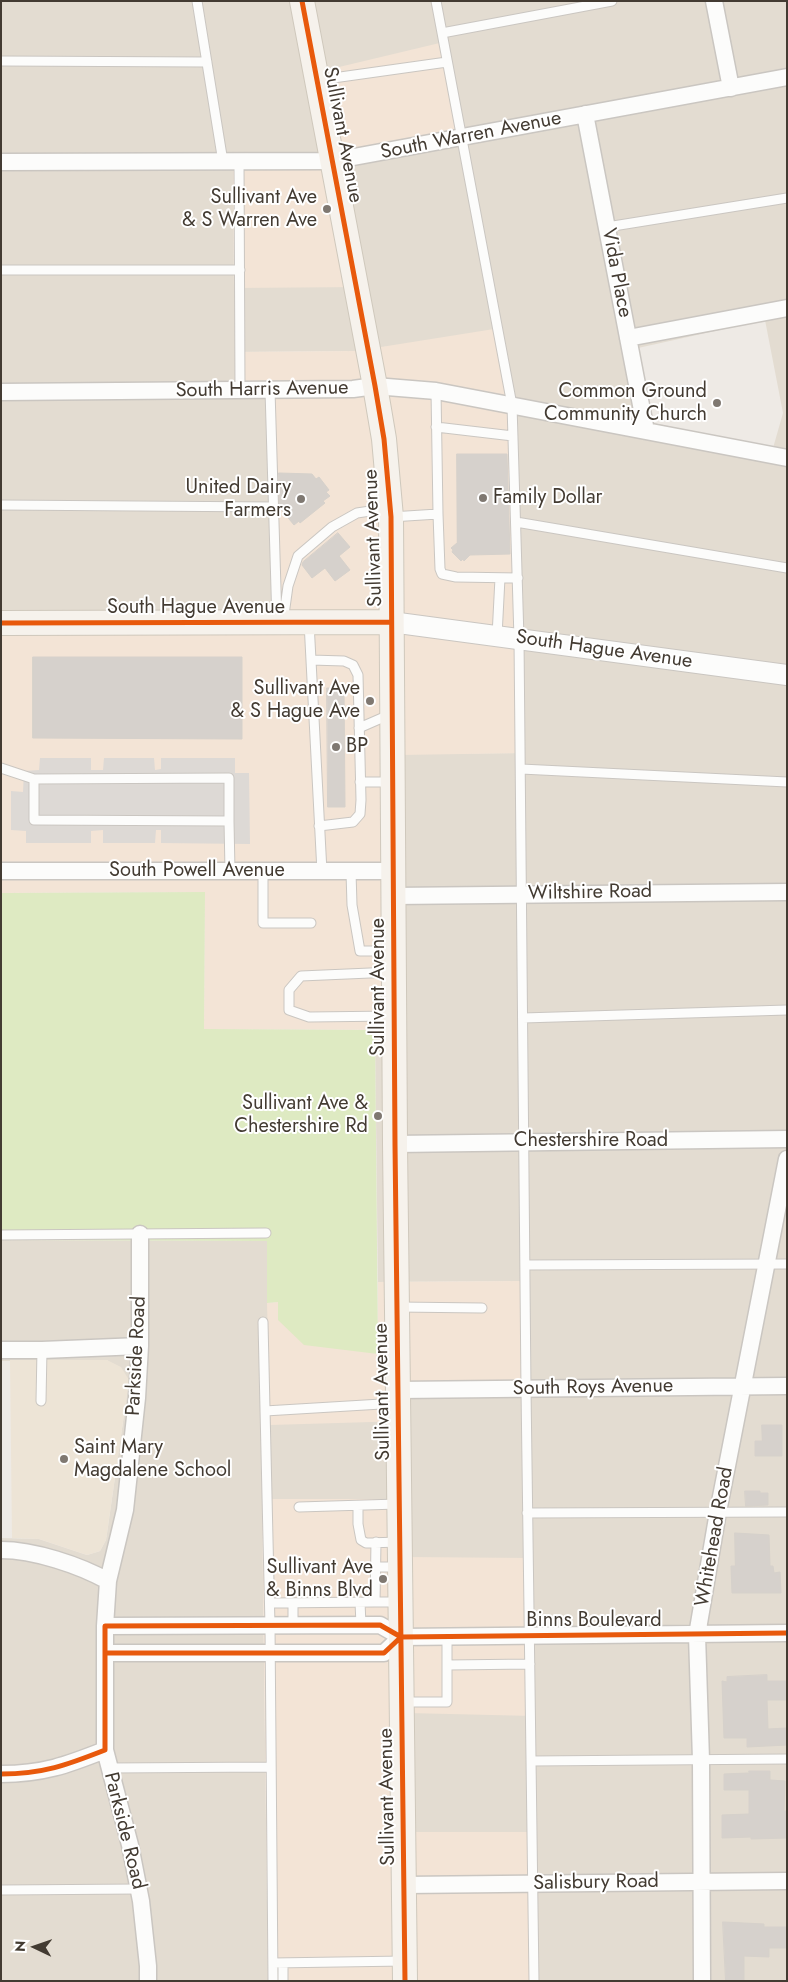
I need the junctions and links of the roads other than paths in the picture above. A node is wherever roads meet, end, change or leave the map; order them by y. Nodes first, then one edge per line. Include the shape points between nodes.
1 (197, 1) edge
2 (302, 1) edge
3 (436, 1) edge
4 (612, 1) edge
5 (714, 1) edge
6 (442, 33) junction
7 (1, 61) edge
8 (207, 62) junction
9 (448, 62) junction
10 (787, 77) edge
11 (317, 81) junction
12 (731, 88) junction
13 (585, 114) junction
14 (462, 138) junction
15 (332, 161) junction
16 (1, 162) edge
17 (231, 162) junction
18 (787, 198) edge
19 (607, 227) junction
20 (1, 270) edge
21 (240, 270) junction
22 (787, 308) edge
23 (628, 338) junction
24 (375, 386) junction
25 (240, 390) junction
26 (270, 390) junction
27 (436, 391) junction
28 (1, 392) edge
29 (512, 405) junction
30 (436, 427) junction
31 (646, 431) junction
32 (513, 436) junction
33 (787, 458) edge
34 (1, 505) edge
35 (274, 507) junction
36 (390, 512) junction
37 (438, 514) junction
38 (516, 522) junction
39 (787, 568) edge
40 (500, 578) junction
41 (518, 578) junction
42 (280, 622) junction
43 (309, 622) junction
44 (391, 622) junction
45 (1, 623) edge
46 (497, 636) junction
47 (519, 638) junction
48 (311, 660) junction
49 (787, 674) edge
50 (392, 714) junction
51 (359, 728) junction
52 (1, 768) edge
53 (521, 769) junction
54 (34, 779) junction
55 (360, 782) junction
56 (392, 782) junction
57 (787, 782) edge
58 (229, 821) junction
59 (319, 826) junction
60 (1, 871) edge
61 (392, 871) junction
62 (230, 872) junction
63 (263, 872) junction
64 (322, 872) junction
65 (351, 872) junction
66 (787, 892) edge
67 (522, 894) junction
68 (393, 896) junction
69 (311, 923) dead end
70 (394, 962) junction
71 (787, 1010) edge
72 (394, 1016) junction
73 (523, 1018) junction
74 (787, 1140) edge
75 (524, 1142) junction
76 (395, 1144) junction
77 (787, 1159) edge
78 (266, 1233) dead end
79 (140, 1234) junction
80 (1, 1235) edge
81 (766, 1264) junction
82 (787, 1264) edge
83 (525, 1265) junction
84 (397, 1307) junction
85 (482, 1308) dead end
86 (263, 1322) dead end
87 (140, 1346) junction
88 (1, 1350) edge
89 (42, 1350) junction
90 (787, 1386) edge
91 (742, 1387) junction
92 (526, 1389) junction
93 (398, 1397) junction
94 (41, 1401) dead end
95 (265, 1410) junction
96 (400, 1504) junction
97 (358, 1506) junction
98 (299, 1507) dead end
99 (718, 1512) junction
100 (787, 1512) edge
101 (528, 1513) junction
102 (376, 1542) junction
103 (400, 1542) junction
104 (1, 1550) edge
105 (375, 1567) junction
106 (400, 1567) junction
107 (108, 1581) junction
108 (360, 1602) junction
109 (375, 1602) junction
110 (401, 1602) junction
111 (270, 1603) junction
112 (293, 1603) junction
113 (361, 1625) junction
114 (105, 1626) junction
115 (270, 1626) junction
116 (293, 1626) junction
117 (787, 1634) edge
118 (697, 1635) junction
119 (529, 1636) junction
120 (401, 1637) junction
121 (447, 1637) junction
122 (105, 1653) junction
123 (270, 1654) junction
124 (530, 1664) junction
125 (448, 1665) junction
126 (402, 1702) junction
127 (105, 1750) junction
128 (787, 1759) edge
129 (701, 1760) junction
130 (531, 1761) junction
131 (271, 1767) junction
132 (109, 1768) junction
133 (1, 1774) edge
134 (787, 1881) edge
135 (702, 1882) junction
136 (533, 1884) junction
137 (404, 1885) junction
138 (139, 1889) junction
139 (1, 1890) edge
140 (273, 1963) junction
141 (283, 1963) junction
142 (405, 1971) edge
143 (148, 1981) edge
144 (273, 1981) edge
145 (283, 1981) edge
146 (534, 1981) edge
147 (702, 1981) edge

1 - 8 lane
2 - 11 main road, Sullivant Avenue
3 - 6 lane
4 - 6 lane
5 - 12 street
6 - 9 lane
7 - 8 lane
8 - 17 lane
9 - 11 lane
9 - 14 lane
10 - 12 street, South Warren Avenue
11 - 15 main road, Sullivant Avenue
12 - 13 street, South Warren Avenue
13 - 14 street, South Warren Avenue
13 - 19 street, Vida Place
14 - 15 street, South Warren Avenue
14 - 29 lane
15 - 17 street, South Warren Avenue
15 - 24 main road, Sullivant Avenue
16 - 17 street, South Warren Avenue
17 - 21 lane
18 - 19 lane
19 - 23 street, Vida Place
20 - 21 lane
21 - 25 lane
22 - 23 street
23 - 31 street, Vida Place
24 - 26 street, South Harris Avenue
24 - 27 street, South Harris Avenue
24 - 36 main road, Sullivant Avenue via 384,439
25 - 26 street, South Harris Avenue
25 - 28 street, South Harris Avenue
26 - 35 lane
27 - 29 street, South Harris Avenue
27 - 30 lane
29 - 31 street, South Harris Avenue
29 - 32 lane
30 - 32 lane
30 - 37 lane
31 - 33 street, South Harris Avenue
32 - 38 lane
34 - 35 lane
35 - 42 lane
36 - 37 lane
36 - 42 lane via 357,513 332,528 298,556
36 - 44 main road, Sullivant Avenue
37 - 40 lane via 442,574
38 - 39 lane
38 - 41 lane
40 - 41 lane
40 - 46 lane
41 - 47 lane
42 - 43 main road, South Hague Avenue
42 - 45 main road, South Hague Avenue
43 - 44 main road, South Hague Avenue
43 - 48 lane
44 - 46 street, South Hague Avenue
44 - 50 main road, Sullivant Avenue
46 - 47 street, South Hague Avenue
47 - 49 street, South Hague Avenue
47 - 53 lane
48 - 51 lane via 344,661 353,665 358,675
48 - 59 lane
50 - 51 lane
50 - 56 main road, Sullivant Avenue
51 - 55 lane
52 - 54 lane
53 - 57 lane
53 - 67 lane
54 - 58 lane via 34,820
54 - 58 lane via 229,778
55 - 56 lane
55 - 59 lane via 360,814 353,822
56 - 61 main road, Sullivant Avenue
58 - 62 lane
59 - 64 lane
60 - 62 street, South Powell Avenue
61 - 65 street, South Powell Avenue
61 - 68 main road, Sullivant Avenue
62 - 63 street, South Powell Avenue
63 - 64 street, South Powell Avenue
63 - 69 lane via 263,923
64 - 65 street, South Powell Avenue
65 - 70 lane via 352,905 360,952
66 - 67 street, Wiltshire Road
67 - 68 street, Wiltshire Road
67 - 73 lane
68 - 70 main road, Sullivant Avenue
70 - 72 main road, Sullivant Avenue
70 - 72 lane via 301,976 289,990 289,1010 309,1017
71 - 73 lane
72 - 76 main road, Sullivant Avenue
73 - 75 lane
74 - 75 street, Chestershire Road
75 - 76 street, Chestershire Road
75 - 83 lane
76 - 84 main road, Sullivant Avenue
77 - 81 street, Whitehead Road
78 - 79 lane
79 - 80 lane
79 - 87 street, Parkside Road
81 - 82 lane
81 - 83 lane
81 - 91 street, Whitehead Road
83 - 92 lane
84 - 85 lane
84 - 93 main road, Sullivant Avenue
86 - 95 lane
87 - 89 street
87 - 107 street, Parkside Road via 125,1510
88 - 89 street
89 - 94 lane
90 - 91 street, South Roys Avenue
91 - 92 street, South Roys Avenue
91 - 99 street, Whitehead Road
92 - 93 street, South Roys Avenue
92 - 101 lane
93 - 95 lane
93 - 96 main road, Sullivant Avenue
95 - 111 lane
96 - 97 lane
96 - 103 main road, Sullivant Avenue
97 - 98 lane
97 - 102 lane via 361,1540
99 - 100 lane
99 - 101 lane
99 - 118 street, Whitehead Road
101 - 119 lane
102 - 103 lane
102 - 105 lane
103 - 106 main road, Sullivant Avenue
104 - 107 street via 16,1550 84,1568
105 - 106 lane
105 - 109 lane
106 - 110 main road, Sullivant Avenue
107 - 114 street, Parkside Road
108 - 109 lane
108 - 112 lane
108 - 113 lane
109 - 110 lane
110 - 120 main road, Sullivant Avenue
111 - 112 lane
111 - 115 lane
112 - 116 lane
113 - 116 street, Binns Boulevard
113 - 120 street, Binns Boulevard via 380,1625
114 - 115 street, Binns Boulevard
114 - 122 street, Parkside Road
115 - 116 street, Binns Boulevard
115 - 123 lane
117 - 118 street, Binns Boulevard
118 - 119 street, Binns Boulevard
118 - 129 street, Whitehead Road
119 - 121 street, Binns Boulevard
119 - 124 lane
120 - 121 street, Binns Boulevard
120 - 123 street via 384,1653
120 - 126 main road, Sullivant Avenue
121 - 125 lane
122 - 123 street
122 - 127 street, Parkside Road
123 - 131 lane
124 - 125 lane
124 - 130 lane
125 - 126 lane via 447,1702
126 - 137 main road, Sullivant Avenue
127 - 132 street, Parkside Road
127 - 133 street via 44,1771
128 - 129 lane
129 - 130 lane
129 - 135 street, Whitehead Road
130 - 136 lane
131 - 132 lane
131 - 140 lane
132 - 138 street, Parkside Road
134 - 135 street, Salisbury Road
135 - 136 street, Salisbury Road
135 - 147 street, Whitehead Road
136 - 137 street, Salisbury Road
136 - 146 lane
137 - 142 main road, Sullivant Avenue
138 - 139 lane
138 - 143 street, Parkside Road
140 - 141 lane
140 - 144 lane
141 - 142 lane
141 - 145 lane

